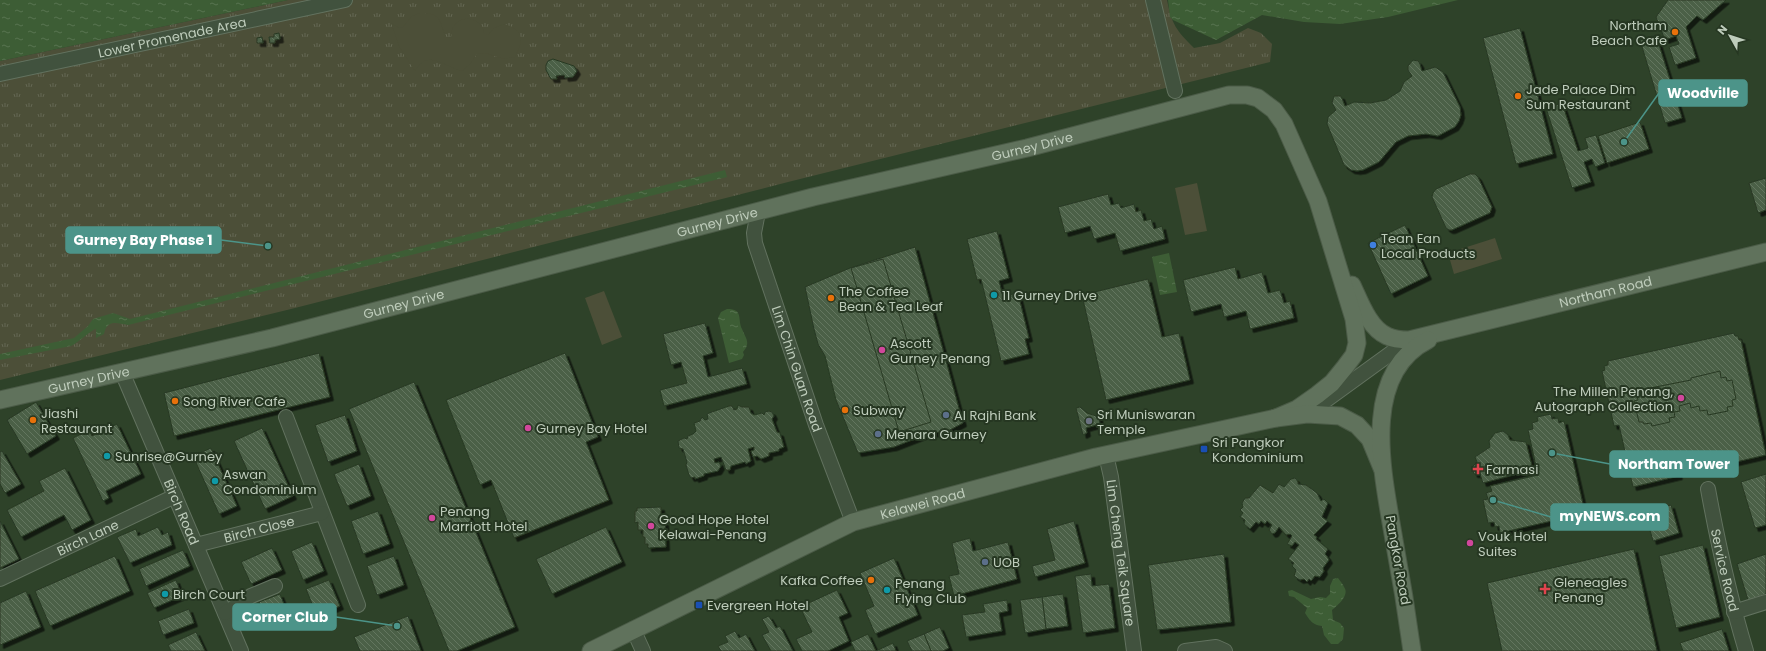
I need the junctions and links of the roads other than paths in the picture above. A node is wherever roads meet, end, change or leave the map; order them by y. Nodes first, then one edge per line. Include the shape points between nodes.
1 (345, 0) edge
2 (1153, 0) edge
3 (0, 74) edge
4 (1175, 91) dead end
5 (758, 212) junction
6 (1766, 252) edge
7 (1337, 259) junction
8 (1444, 332) junction
9 (1409, 340) junction
10 (122, 372) junction
11 (0, 400) edge
12 (1307, 414) junction
13 (286, 417) dead end
14 (1276, 418) junction
15 (1106, 455) junction
16 (1382, 468) junction
17 (1708, 489) dead end
18 (175, 496) junction
19 (322, 513) junction
20 (853, 522) junction
21 (196, 545) junction
22 (0, 579) edge
23 (275, 586) dead end
24 (1766, 602) edge
25 (358, 605) dead end
26 (1734, 612) junction
27 (225, 613) junction
28 (632, 629) junction
29 (1221, 649) edge
30 (241, 651) edge
31 (591, 651) edge
32 (643, 651) edge
33 (1134, 651) edge
34 (1185, 651) edge
35 (1412, 651) edge
36 (1746, 651) edge

1 - 3 street, Lower Promenade Area
2 - 4 street
5 - 7 main road, Gurney Drive via 1027,148 1214,98 1229,95 1247,96 1258,98 1267,104 1284,124 1318,201
5 - 10 main road, Gurney Drive via 272,338
5 - 20 street, Lim Chin Guan Road via 754,232 755,243 816,425
6 - 8 main road, Northam Road
7 - 9 main road via 1367,315 1378,330 1388,337
7 - 14 main road, Kelawei Road via 1354,319 1357,343 1354,355 1332,383 1297,409
8 - 9 main road
8 - 16 main road via 1408,352 1393,375 1383,407
9 - 12 street
10 - 11 main road, Gurney Drive
10 - 18 street, Birch Road
12 - 14 main road, Kelawei Road
12 - 16 main road, Kelawei Road via 1340,416 1357,425 1370,438
13 - 19 street
14 - 15 main road, Kelawei Road
15 - 20 main road, Kelawei Road
15 - 33 street, Lim Cheng Teik Square
16 - 35 main road, Pangkor Road
17 - 26 street, Service Road
18 - 21 street, Birch Road
18 - 22 street, Birch Lane
19 - 21 street, Birch Close
19 - 25 street
20 - 28 main road, Kelawei Road
21 - 27 street, Birch Road
23 - 27 street via 251,596
24 - 26 street
26 - 36 street, Service Road
27 - 30 street, Birch Road
28 - 31 main road, Kelawei Road
28 - 32 street
29 - 34 street

